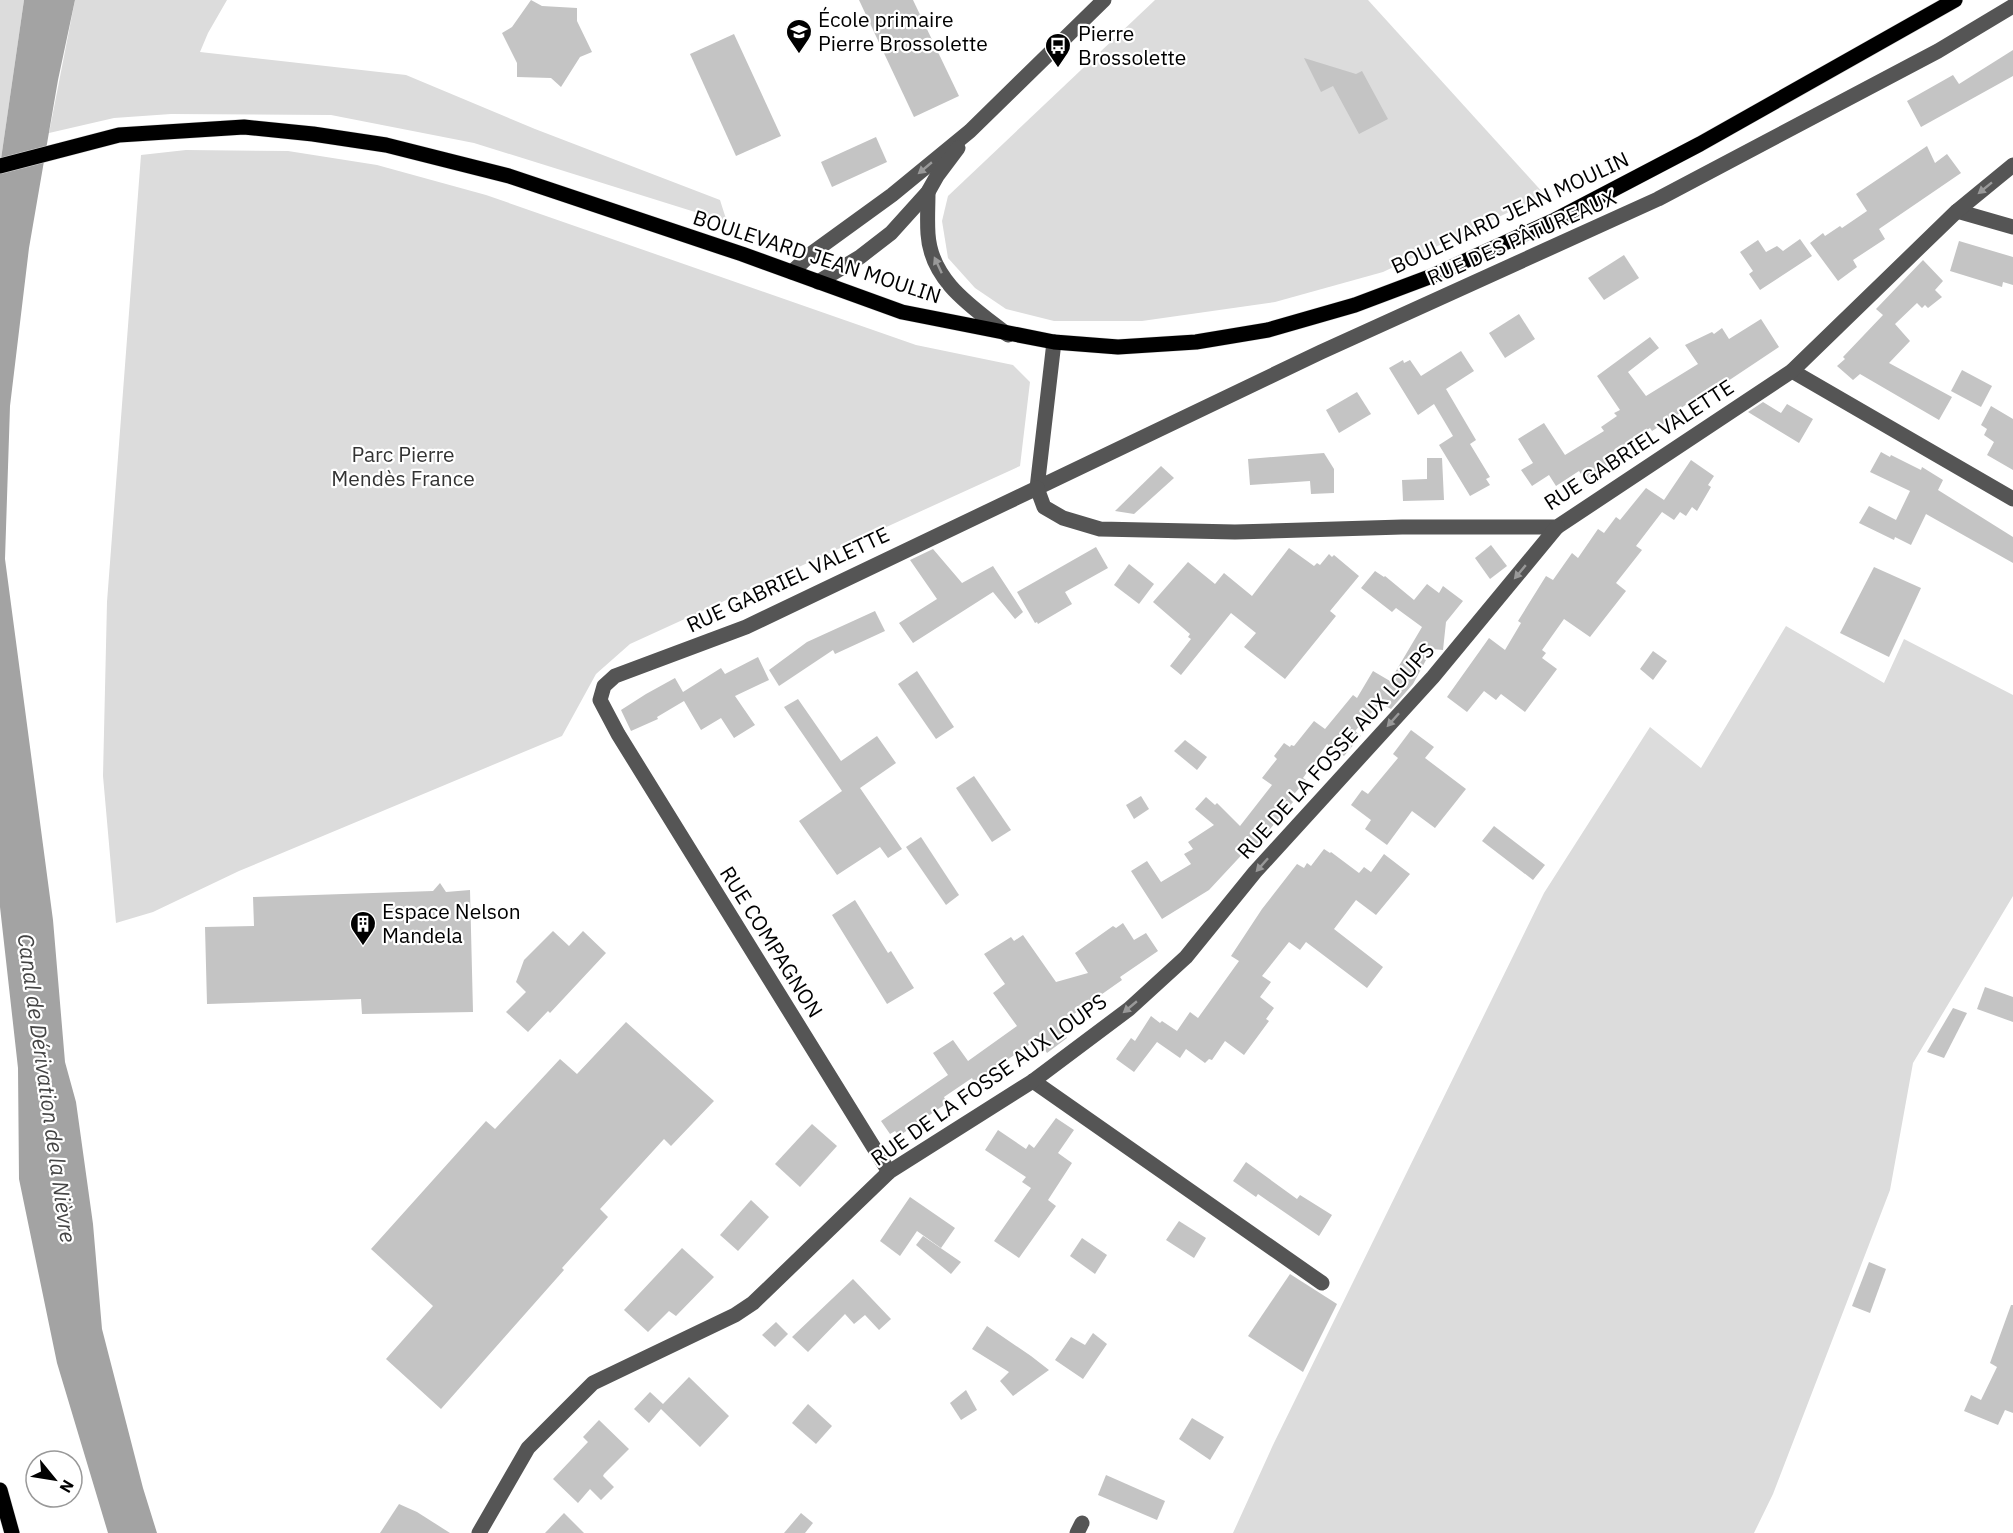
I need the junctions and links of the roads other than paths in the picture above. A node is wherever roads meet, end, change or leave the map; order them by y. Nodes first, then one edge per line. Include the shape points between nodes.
1 (1104, 0) edge
2 (1955, 0) edge
3 (2013, 6) edge
4 (970, 131) junction
5 (2013, 165) edge
6 (0, 166) edge
7 (928, 192) junction
8 (1957, 211) junction
9 (2013, 227) edge
10 (792, 272) junction
11 (818, 282) junction
12 (1008, 335) junction
13 (1054, 342) junction
14 (1792, 371) junction
15 (1037, 488) junction
16 (2013, 499) edge
17 (1557, 527) junction
18 (618, 734) joint
19 (1033, 1081) junction
20 (889, 1172) junction
21 (1322, 1283) dead end
22 (0, 1490) edge
23 (12, 1533) edge
24 (479, 1533) edge

1 - 4 street
2 - 13 main road, BOULEVARD JEAN MOULIN via 1700,144 1555,219 1432,276 1355,305 1268,330 1196,342 1118,347
3 - 15 street, RUE DES PÂTUREAUX via 1938,51 1658,199 1321,352
4 - 7 street
4 -> 10 street via 892,195 812,252
5 -> 8 street, RUE GABRIEL VALETTE
6 - 10 main road, BOULEVARD JEAN MOULIN via 119,135 244,127 313,134 386,146 509,176
7 - 11 street via 891,233
12 -> 7 street via 958,296 937,268 928,236
8 - 9 street
8 - 14 street, RUE GABRIEL VALETTE
10 - 11 main road, BOULEVARD JEAN MOULIN
11 - 12 main road, BOULEVARD JEAN MOULIN via 903,312
12 - 13 main road, BOULEVARD JEAN MOULIN
13 - 15 street
14 - 16 street
14 - 17 street, RUE GABRIEL VALETTE
15 - 17 street, RUE GABRIEL VALETTE via 1044,507 1063,518 1100,529 1235,532
15 - 18 street, RUE GABRIEL VALETTE via 746,627 615,676 604,686 600,700
17 -> 19 street, RUE DE LA FOSSE AUX LOUPS via 1433,676 1255,872 1186,957 1129,1009
18 - 20 street, RUE COMPAGNON
19 - 20 street, RUE DE LA FOSSE AUX LOUPS
19 - 21 street
20 - 24 street, RUE DE LA FOSSE AUX LOUPS via 753,1303 593,1383 528,1448
22 - 23 main road

